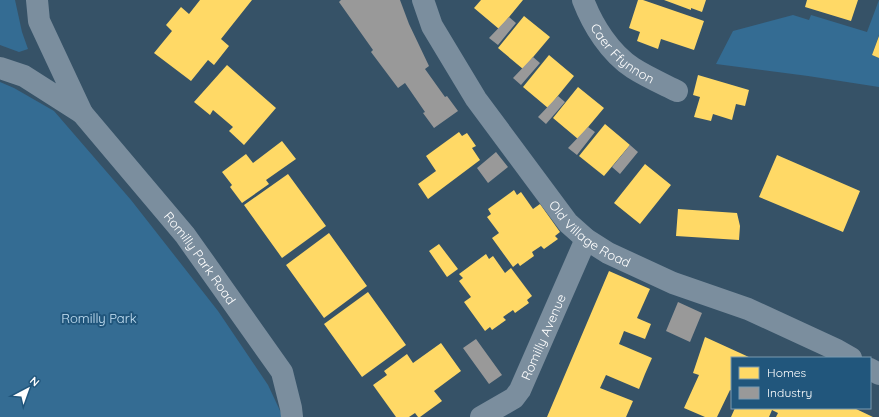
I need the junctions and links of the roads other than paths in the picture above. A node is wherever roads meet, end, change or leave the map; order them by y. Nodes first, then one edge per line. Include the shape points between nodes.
1 (37, 0) edge
2 (423, 0) edge
3 (583, 0) edge
4 (0, 68) edge
5 (677, 92) dead end
6 (82, 113) junction
7 (586, 239) junction
8 (849, 357) edge
9 (292, 417) edge
10 (481, 417) edge

1 - 6 street, Romilly Park Road via 39,21
2 - 7 street, Old Village Road via 432,26 476,98 568,223
3 - 5 street, Caer Ffynnon via 597,30 612,50 633,68
4 - 6 street, Romilly Park Road via 24,76
6 - 9 street, Romilly Park Road via 185,234 282,372
7 - 8 street, Old Village Road via 608,253 673,283 748,309
7 - 10 street, Romilly Avenue via 520,390 514,398

